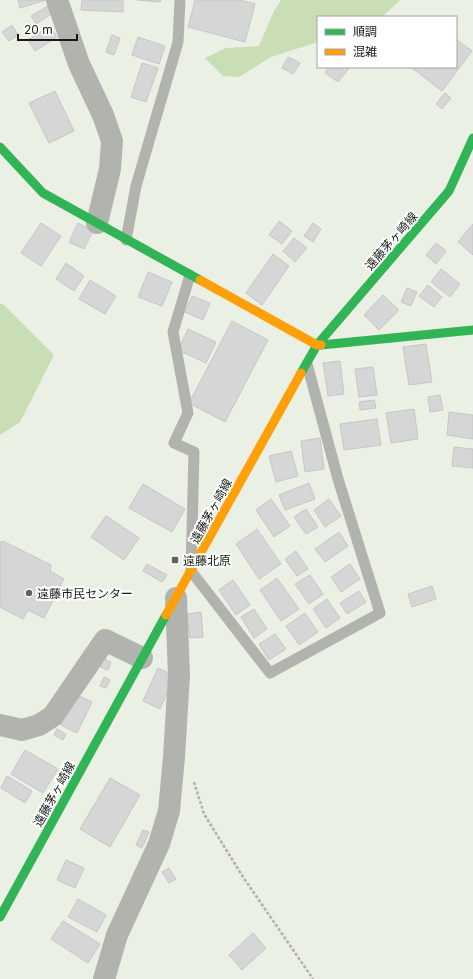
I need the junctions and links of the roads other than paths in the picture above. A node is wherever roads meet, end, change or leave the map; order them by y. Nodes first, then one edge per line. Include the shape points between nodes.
1 (58, 0) edge
2 (180, 0) edge
3 (473, 138) edge
4 (0, 148) edge
5 (97, 223) junction
6 (126, 240) junction
7 (190, 275) junction
8 (473, 330) edge
9 (317, 345) junction
10 (307, 363) junction
11 (191, 571) junction
12 (176, 598) junction
13 (142, 658) junction
14 (0, 725) edge
15 (0, 918) edge
16 (104, 979) edge

1 - 5 street via 79,64 112,141 110,169
2 - 6 lane via 178,42 136,186
3 - 9 main road, 遠藤茅ヶ崎線 via 449,191
4 - 5 main road via 43,193
5 - 6 main road
6 - 7 main road
7 - 9 main road
7 - 11 lane via 173,332 188,413 174,443 194,452
8 - 9 main road
9 - 10 main road, 遠藤茅ヶ崎線
10 - 11 main road, 遠藤茅ヶ崎線
10 - 11 lane via 338,479 380,614 270,673
11 - 12 main road, 遠藤茅ヶ崎線
12 - 13 main road, 遠藤茅ヶ崎線
12 - 16 street via 179,675 169,811 158,844 117,935
13 - 14 street via 105,640 53,716 39,725 22,730
13 - 15 main road, 遠藤茅ヶ崎線

